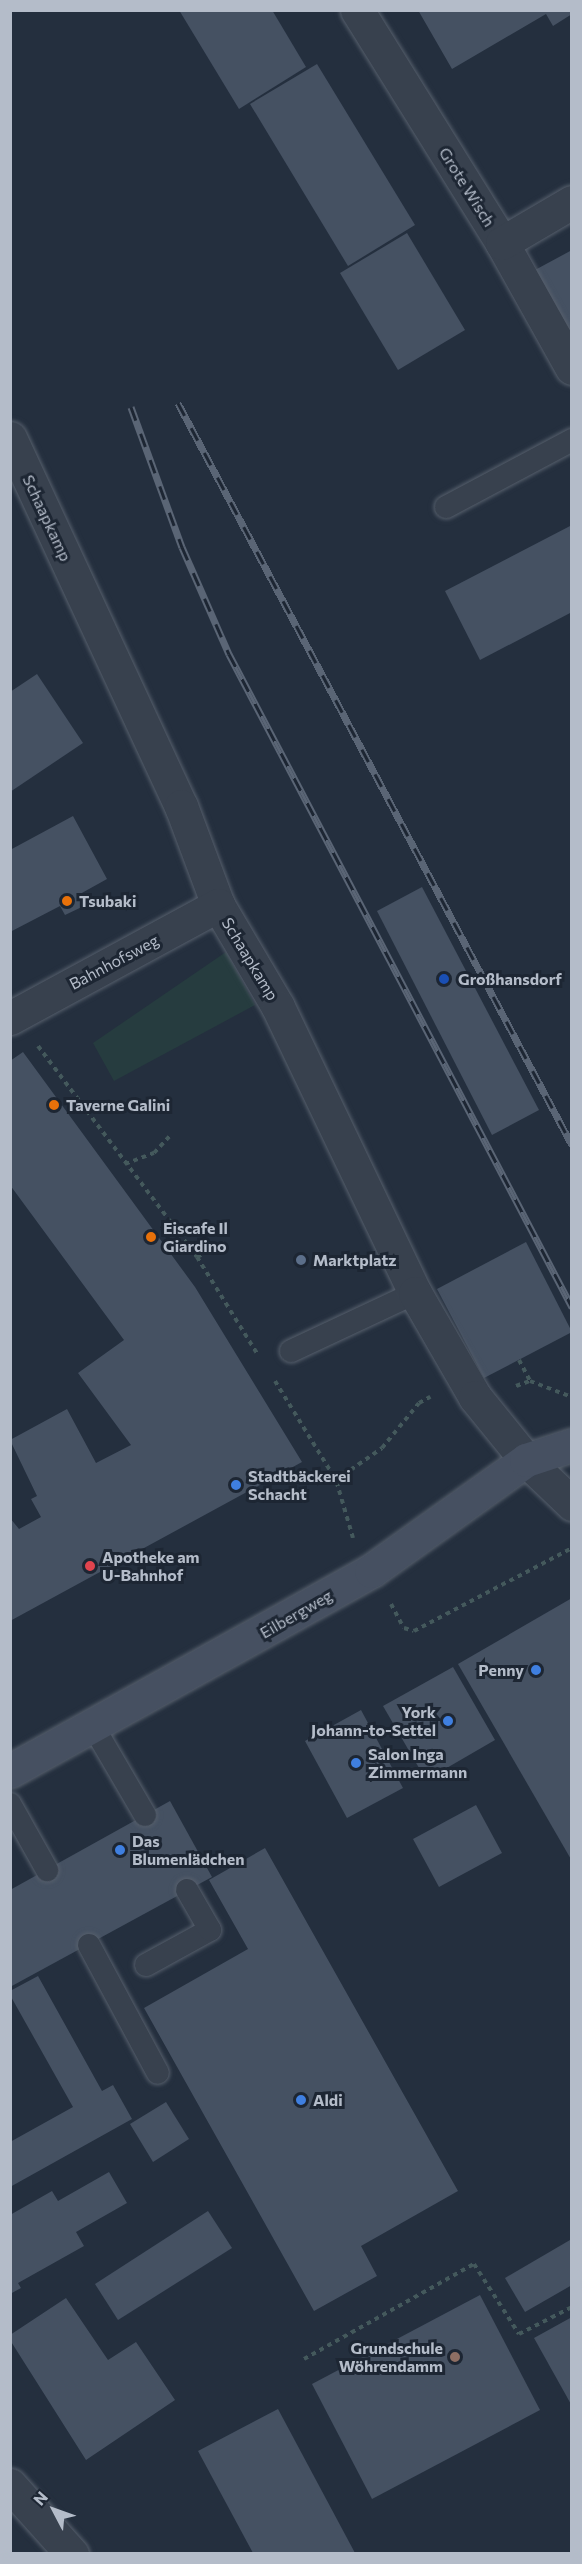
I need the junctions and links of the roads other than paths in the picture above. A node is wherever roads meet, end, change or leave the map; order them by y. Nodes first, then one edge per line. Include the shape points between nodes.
1 (357, 10) edge
2 (572, 202) edge
3 (502, 243) junction
4 (572, 368) edge
5 (572, 440) edge
6 (11, 442) edge
7 (446, 507) dead end
8 (218, 905) junction
9 (13, 1017) edge
10 (415, 1293) junction
11 (291, 1351) dead end
12 (572, 1445) edge
13 (526, 1460) junction
14 (572, 1504) edge
15 (93, 1726) junction
16 (10, 1771) edge
17 (10, 1803) edge
18 (145, 1815) dead end
19 (47, 1870) dead end
20 (187, 1890) dead end
21 (89, 1945) dead end
22 (146, 1965) dead end
23 (158, 2073) dead end
24 (10, 2485) edge
25 (72, 2553) edge

1 - 3 street, Grote Wisch
2 - 3 street
3 - 4 street, Grote Wisch
5 - 7 lane
6 - 8 street, Schaapkamp via 181,806
8 - 9 street, Bahnhofsweg
8 - 10 street, Schaapkamp via 278,1007
10 - 11 lane
10 - 13 street, Schaapkamp via 462,1379
12 - 13 main road, Eilbergweg
13 - 14 street, Schaapkamp
13 - 15 main road, Eilbergweg via 371,1571
15 - 16 main road, Eilbergweg
15 - 18 lane
17 - 19 lane
20 - 22 lane via 210,1930
21 - 23 lane
24 - 25 street

